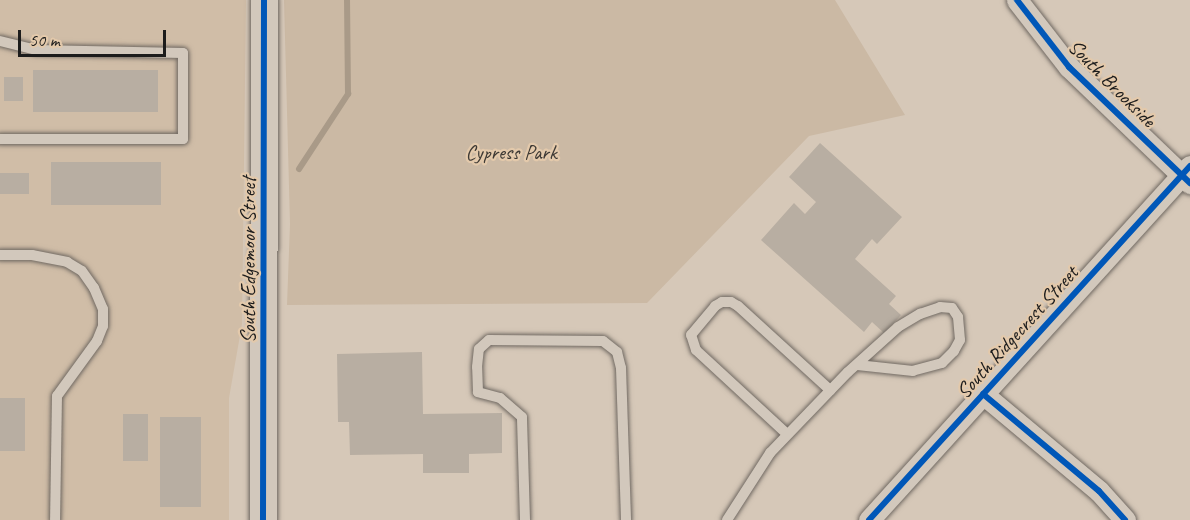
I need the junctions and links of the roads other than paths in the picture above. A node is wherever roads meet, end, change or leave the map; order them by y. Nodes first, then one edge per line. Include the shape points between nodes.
1 (264, 0) edge
2 (1017, 0) edge
3 (0, 41) edge
4 (0, 139) edge
5 (1187, 175) edge
6 (0, 255) edge
7 (857, 364) junction
8 (830, 390) junction
9 (983, 394) junction
10 (788, 434) junction
11 (55, 520) edge
12 (263, 520) edge
13 (525, 520) edge
14 (626, 520) edge
15 (727, 520) edge
16 (869, 520) edge
17 (1125, 520) edge

1 - 12 street, South Edgemoor Street
2 - 5 street, South Brookside via 1069,67
3 - 4 lane via 36,50 183,53 183,139
5 - 9 street, South Ridgecrest Street
6 - 11 lane via 42,256 66,262 82,272 103,309 103,326 97,341 57,396
7 - 7 lane via 898,327 920,314 940,307 952,308 958,316 960,340 942,363 913,370
7 - 8 lane
8 - 10 lane
8 - 10 lane via 738,306 722,302 715,306 691,335 696,350
9 - 16 street, South Ridgecrest Street
9 - 17 street via 1099,491
10 - 15 lane via 770,453
13 - 14 lane via 522,417 500,398 478,392 480,349 489,340 603,341 617,352 621,368

